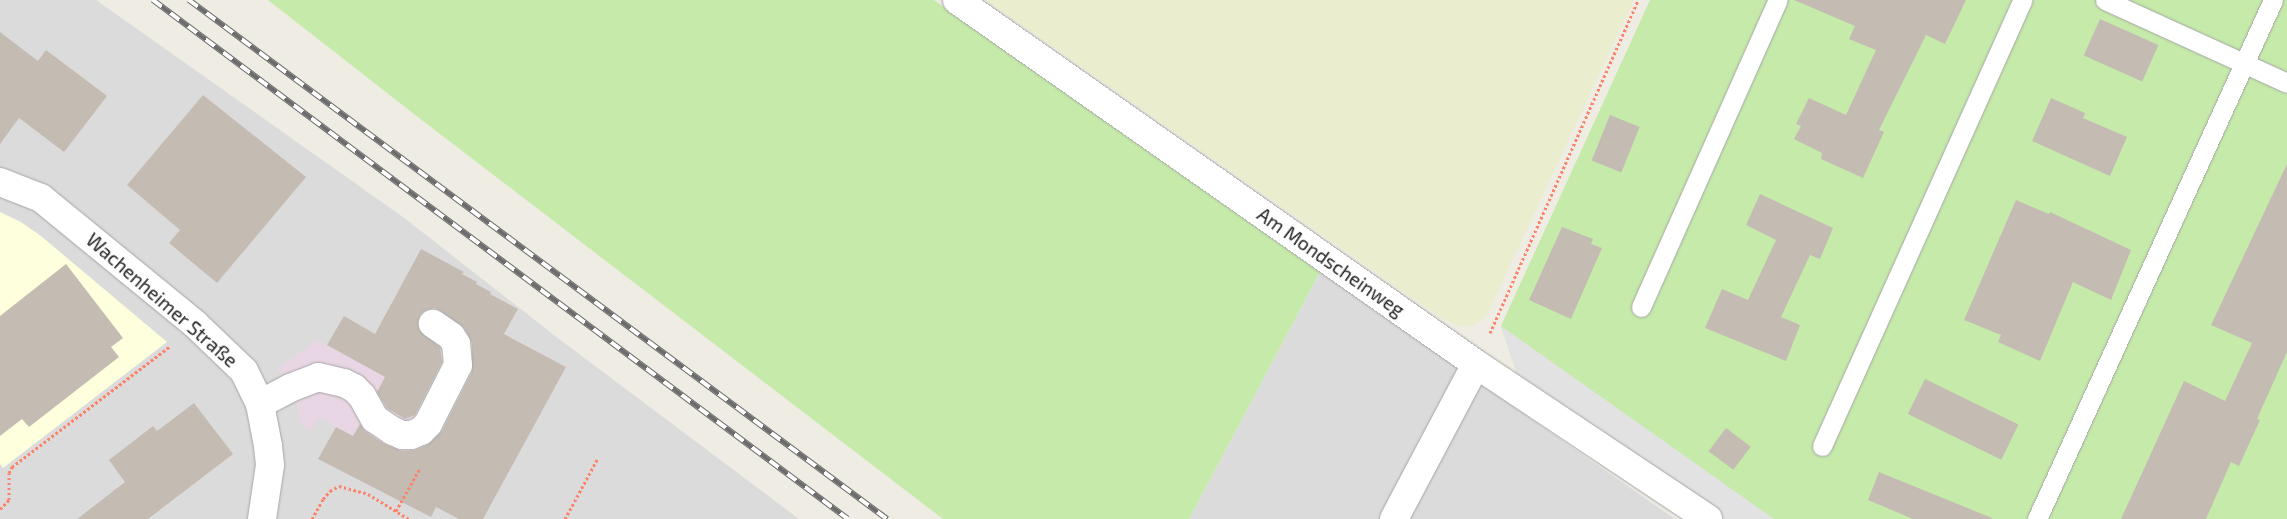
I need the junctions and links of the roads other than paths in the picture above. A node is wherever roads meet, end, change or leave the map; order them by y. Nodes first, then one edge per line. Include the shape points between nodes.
1 (957, 0) edge
2 (1778, 0) edge
3 (2022, 0) edge
4 (2105, 0) edge
5 (2273, 0) edge
6 (2244, 64) junction
7 (2287, 83) edge
8 (0, 182) edge
9 (1641, 307) dead end
10 (432, 324) dead end
11 (1476, 364) junction
12 (260, 404) junction
13 (1822, 446) dead end
14 (262, 519) edge
15 (1394, 519) edge
16 (1708, 519) edge
17 (2037, 519) edge

1 - 11 street, Am Mondscheinweg
2 - 9 lane
3 - 13 lane
4 - 6 lane
5 - 6 lane
6 - 7 lane
6 - 17 lane
8 - 12 street, Wachenheimer Straße via 41,198 196,326 244,371
10 - 12 street via 451,336 456,344 458,365 428,424 411,436 393,431 375,419 362,396 344,382 318,377
11 - 15 street
11 - 16 street, Am Mondscheinweg
12 - 14 street, Wachenheimer Straße via 270,465

